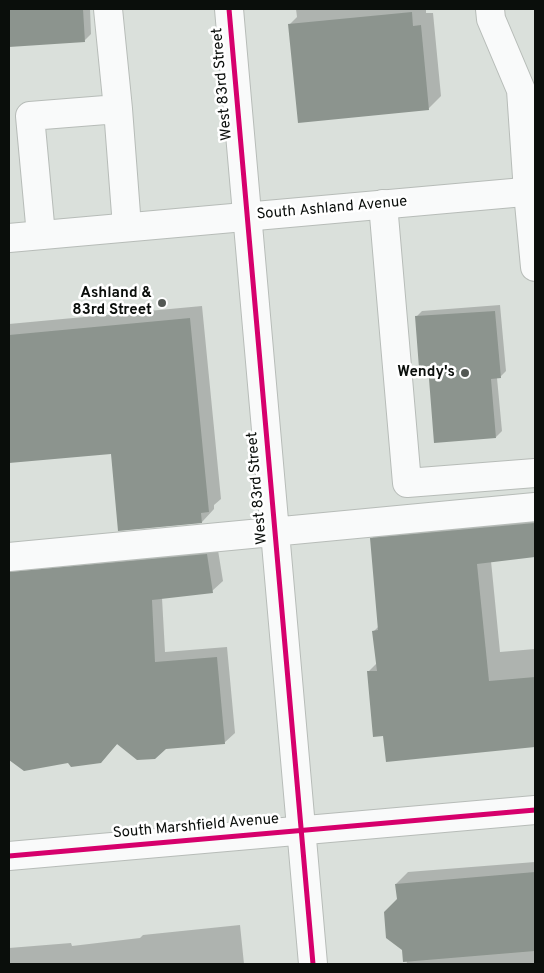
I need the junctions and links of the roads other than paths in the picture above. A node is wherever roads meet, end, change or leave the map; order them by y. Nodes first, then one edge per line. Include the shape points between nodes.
1 (108, 9) edge
2 (229, 9) edge
3 (490, 9) edge
4 (118, 109) junction
5 (531, 192) edge
6 (383, 204) junction
7 (246, 217) junction
8 (127, 227) junction
9 (40, 235) junction
10 (9, 238) edge
11 (535, 267) edge
12 (535, 473) edge
13 (535, 507) edge
14 (275, 531) junction
15 (9, 558) edge
16 (535, 810) edge
17 (301, 830) junction
18 (9, 856) edge
19 (313, 964) edge

1 - 4 street
2 - 7 street, West 83rd Street
3 - 5 street via 491,19 521,90
4 - 8 street
4 - 9 street via 30,116
5 - 6 street, South Ashland Avenue
5 - 11 street
6 - 7 street, South Ashland Avenue
6 - 12 street via 407,483
7 - 8 street, South Ashland Avenue
7 - 14 street, West 83rd Street
8 - 9 street, South Ashland Avenue
9 - 10 street, South Ashland Avenue
13 - 14 street
14 - 15 street
14 - 17 street, West 83rd Street
16 - 17 street, South Marshfield Avenue
17 - 18 street, South Marshfield Avenue
17 - 19 street, West 83rd Street

